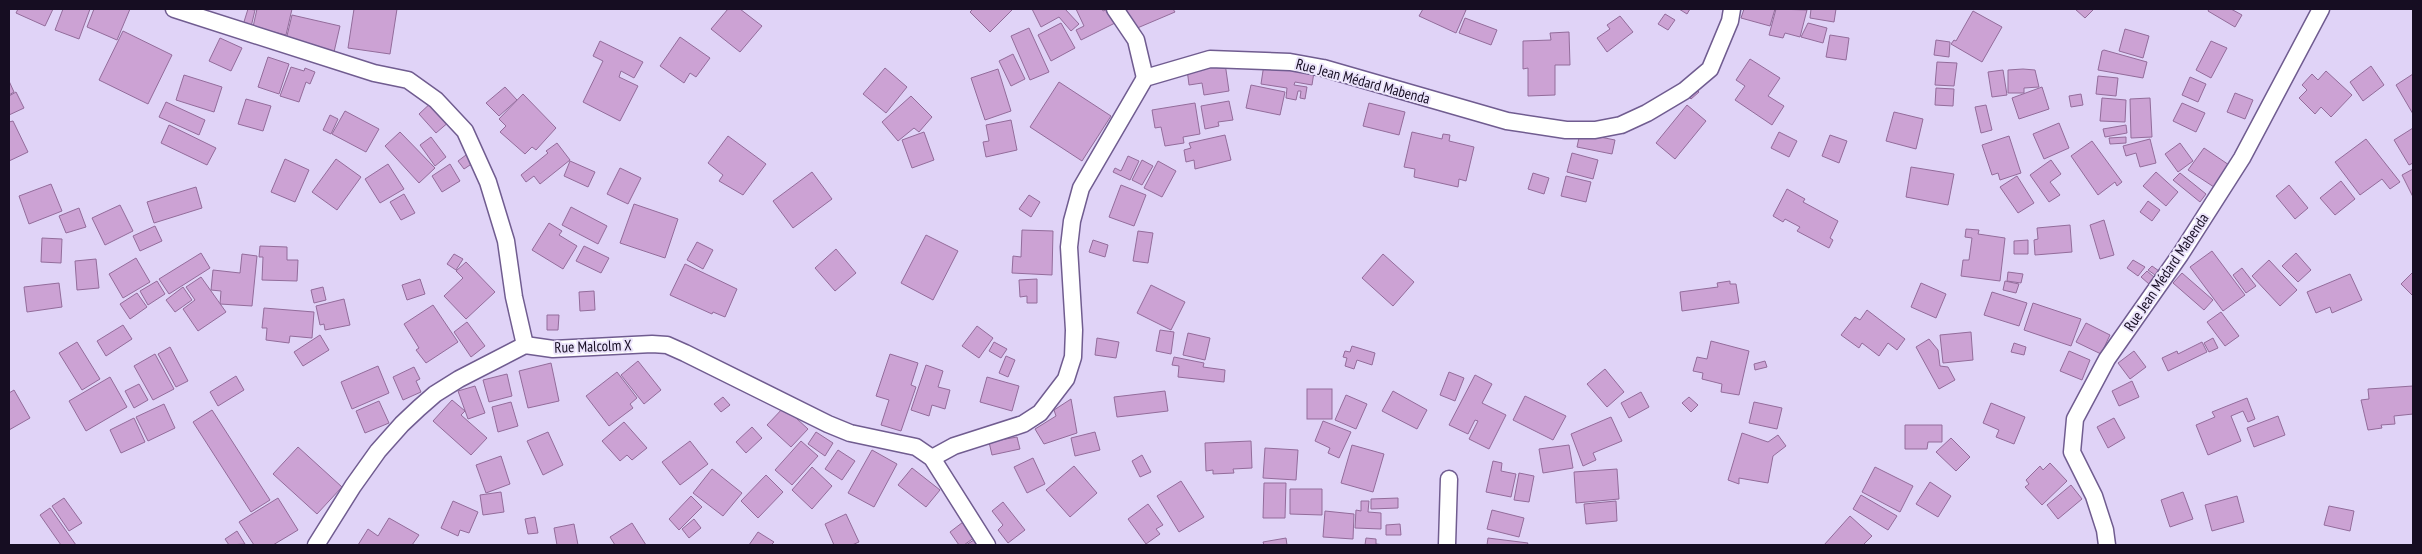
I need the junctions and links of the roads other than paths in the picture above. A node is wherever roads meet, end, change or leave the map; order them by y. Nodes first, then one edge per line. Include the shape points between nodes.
1 (174, 9) edge
2 (1115, 9) edge
3 (1732, 9) edge
4 (2321, 9) edge
5 (1145, 78) junction
6 (525, 345) junction
7 (932, 458) junction
8 (1449, 479) dead end
9 (316, 545) edge
10 (987, 545) edge
11 (1447, 545) edge
12 (2106, 545) edge

1 - 6 street via 374,73 408,80 436,100 466,131 488,182 506,241
2 - 5 street via 1136,40
3 - 5 street, Rue Jean Médard Mabenda via 1710,70 1684,91 1647,113 1621,125 1595,130 1566,130 1507,121 1323,68 1290,62 1210,59
4 - 12 street, Rue Jean Médard Mabenda via 2242,158 2180,255 2107,359 2074,419 2072,452 2094,496 2105,530
5 - 7 street via 1081,188 1072,221 1069,247 1073,357 1066,379 1040,413 1023,424 954,446
6 - 7 street, Rue Malcolm X via 553,349 667,345 828,424 916,447
6 - 9 street via 435,394 402,424 353,486
7 - 10 street
8 - 11 street

